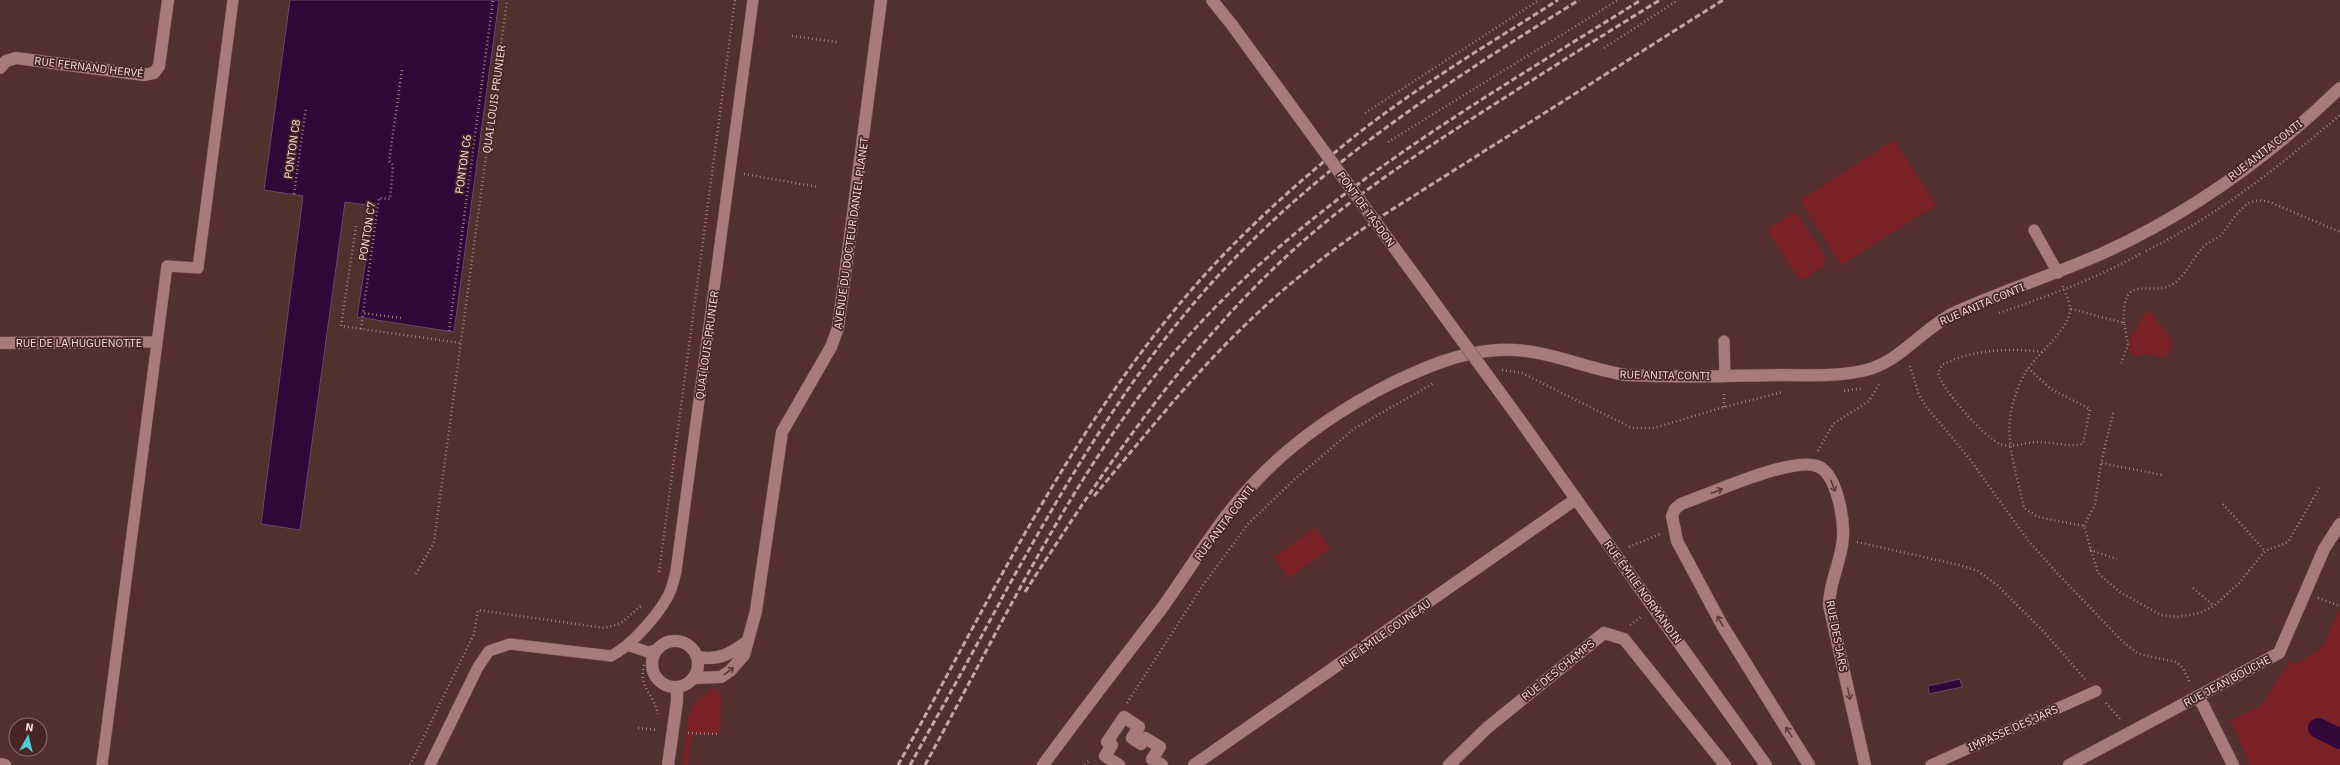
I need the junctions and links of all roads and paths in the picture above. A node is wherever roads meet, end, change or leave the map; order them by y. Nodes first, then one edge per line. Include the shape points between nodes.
1 (168, 0) edge
2 (233, 0) edge
3 (493, 0) edge
4 (507, 0) edge
5 (735, 0) edge
6 (753, 0) edge
7 (881, 0) edge
8 (1212, 0) edge
9 (1539, 0) edge
10 (1618, 0) edge
11 (1678, 0) edge
12 (792, 36) dead end
13 (837, 42) dead end
14 (1604, 48) dead end
15 (0, 68) edge
16 (402, 70) dead end
17 (2340, 88) edge
18 (306, 107) dead end
19 (1365, 113) dead end
20 (1388, 142) dead end
21 (731, 172) junction
22 (818, 187) dead end
23 (294, 194) dead end
24 (356, 226) dead end
25 (2034, 230) dead end
26 (2340, 232) edge
27 (2058, 273) junction
28 (2070, 309) junction
29 (364, 313) junction
30 (402, 318) dead end
31 (2124, 323) junction
32 (361, 329) junction
33 (449, 331) dead end
34 (1724, 341) dead end
35 (119, 342) joint
36 (157, 342) junction
37 (0, 343) edge
38 (461, 343) junction
39 (2044, 352) junction
40 (2121, 363) dead end
41 (1910, 366) dead end
42 (2028, 368) junction
43 (1498, 369) dead end
44 (1725, 376) junction
45 (1437, 382) dead end
46 (1842, 391) dead end
47 (1785, 392) dead end
48 (2113, 414) dead end
49 (1520, 420) joint
50 (2011, 446) junction
51 (2101, 464) junction
52 (1812, 465) junction
53 (2162, 475) dead end
54 (2320, 487) dead end
55 (1576, 499) junction
56 (2223, 504) dead end
57 (2340, 524) edge
58 (2084, 526) junction
59 (1666, 532) dead end
60 (1843, 539) junction
61 (1635, 545) dead end
62 (2090, 550) junction
63 (2265, 551) junction
64 (2117, 559) dead end
65 (416, 574) dead end
66 (658, 578) dead end
67 (2193, 588) dead end
68 (2305, 593) junction
69 (644, 604) dead end
70 (2214, 606) junction
71 (2340, 606) edge
72 (1654, 608) junction
73 (621, 623) dead end
74 (1614, 636) junction
75 (748, 641) junction
76 (627, 645) junction
77 (652, 651) junction
78 (698, 657) junction
79 (694, 678) junction
80 (677, 687) junction
81 (2096, 691) junction
82 (2197, 698) junction
83 (1126, 705) dead end
84 (660, 721) dead end
85 (659, 726) dead end
86 (2132, 732) junction
87 (658, 737) dead end
88 (1094, 753) dead end
89 (0, 764) edge
90 (5, 765) edge
91 (102, 765) edge
92 (430, 765) edge
93 (668, 765) edge
94 (1044, 765) edge
95 (1085, 765) edge
96 (1119, 765) edge
97 (1162, 765) edge
98 (1194, 765) edge
99 (1450, 765) edge
100 (1725, 765) edge
101 (1766, 765) edge
102 (1809, 765) edge
103 (1865, 765) edge
104 (1931, 765) edge
105 (2069, 765) edge
106 (2233, 765) edge

1 - 15 street, RUE FERNAND HERVÉ via 159,66 154,73 144,75 16,58 6,61
2 - 36 lane via 198,268 167,266
3 - 33 path, PONTON C6
4 - 38 path, QUAI LOUIS PRUNIER
5 - 66 path
6 - 21 lane, QUAI LOUIS PRUNIER
7 - 75 street, AVENUE DU DOCTEUR DANIEL PLANET via 840,321 831,347 782,432 756,611
8 - 49 street, PONT DE TASDON, bridge
9 - 19 path
10 - 20 path
11 - 14 path
12 - 13 path
16 - 29 path, PONTON C7 via 389,161 394,166 390,199 379,198
17 - 27 street, RUE ANITA CONTI via 2256,160 2177,215
18 - 23 path, PONTON C8
21 - 22 path
21 - 76 lane, QUAI LOUIS PRUNIER via 676,571 667,598
24 - 32 path via 341,326
25 - 27 lane
26 - 31 path via 2267,201 2255,200 2246,205 2220,236 2204,246 2171,286 2134,290 2127,295 2123,306
27 - 28 path
27 - 44 street, RUE ANITA CONTI via 1956,312 1934,324 1882,364 1868,370 1832,375
28 - 31 path
28 - 39 path via 2068,317
29 - 30 path
29 - 32 path, PONTON C7
31 - 40 path via 2128,345
32 - 38 path
34 - 44 lane
35 - 36 lane, RUE DE LA HUGUENOTTE
35 - 37 street, RUE DE LA HUGUENOTTE
36 - 91 lane
38 - 65 path, QUAI LOUIS PRUNIER via 434,542
39 - 42 path
39 - 50 path via 1991,351 1950,361 1939,368 1939,378 1967,415 1988,436 2001,445
41 - 82 path via 1919,395 1925,405 1969,458 2032,545 2125,644 2139,654 2166,658 2183,668
42 - 50 path via 2011,412
42 - 50 path via 2051,389 2090,409 2083,444 2075,446 2036,442
43 - 47 path via 1522,374 1632,428 1654,428
44 - 94 street, RUE ANITA CONTI via 1626,375 1532,351 1498,350 1456,357 1423,368 1344,410 1292,446 1263,473 1232,508 1162,608
45 - 83 path via 1355,428 1296,478 1248,524 1199,591
46 - 52 path via 1879,384 1869,401 1833,424
48 - 51 path
49 - 55 street, RUE ÉMILE NORMANDIN
50 - 58 path via 2024,508 2038,517
51 - 53 path
51 - 58 path via 2095,504
52 -> 60 street, RUE DES JARS via 1825,471 1830,478 1840,504
102 -> 52 street via 1722,625 1677,541 1672,516 1681,504 1756,476 1786,468
54 - 63 path via 2288,542
55 - 72 street, RUE ÉMILE NORMANDIN
55 - 98 street, RUE ÉMILE COUNEAU
56 - 63 path
57 - 68 street, RUE JEAN BOUCHE via 2324,549
58 - 62 path
59 - 61 path
60 - 81 path via 1959,565 1978,572 1997,585 2045,633
60 -> 103 street, RUE DES JARS via 1829,592 1829,605
62 - 64 path
62 - 70 path via 2098,573 2120,592 2161,615 2177,617 2200,613
63 - 70 path via 2239,583
67 - 70 path
68 - 71 path
68 - 82 street, RUE JEAN BOUCHE via 2279,653
69 - 73 path
72 - 74 path
72 - 101 street, RUE ÉMILE NORMANDIN
74 - 99 street, RUE DES CHAMPS via 1604,633 1487,728
74 - 100 street via 1624,639
75 - 78 street via 712,660
79 -> 75 street, AVENUE DU DOCTEUR DANIEL PLANET via 720,677 730,671 744,655
76 - 77 lane
76 - 92 lane, QUAI LOUIS PRUNIER via 611,656 510,644 489,651 478,666
77 - 78 street via 667,642 681,641 688,644
77 - 80 street via 656,676 668,686
77 - 84 path via 643,669 643,684 656,703
78 - 79 street via 698,672
79 - 80 street
80 - 93 street
81 - 86 path
81 - 104 lane, IMPASSE DES JARS
82 - 86 street, RUE JEAN BOUCHE
82 - 106 street
85 - 87 path
86 - 105 street, RUE JEAN BOUCHE
88 - 95 path
89 - 90 street
96 - 97 street via 1105,756 1112,745 1108,742 1124,718 1139,727 1132,738 1141,744 1145,738 1160,747 1152,759

